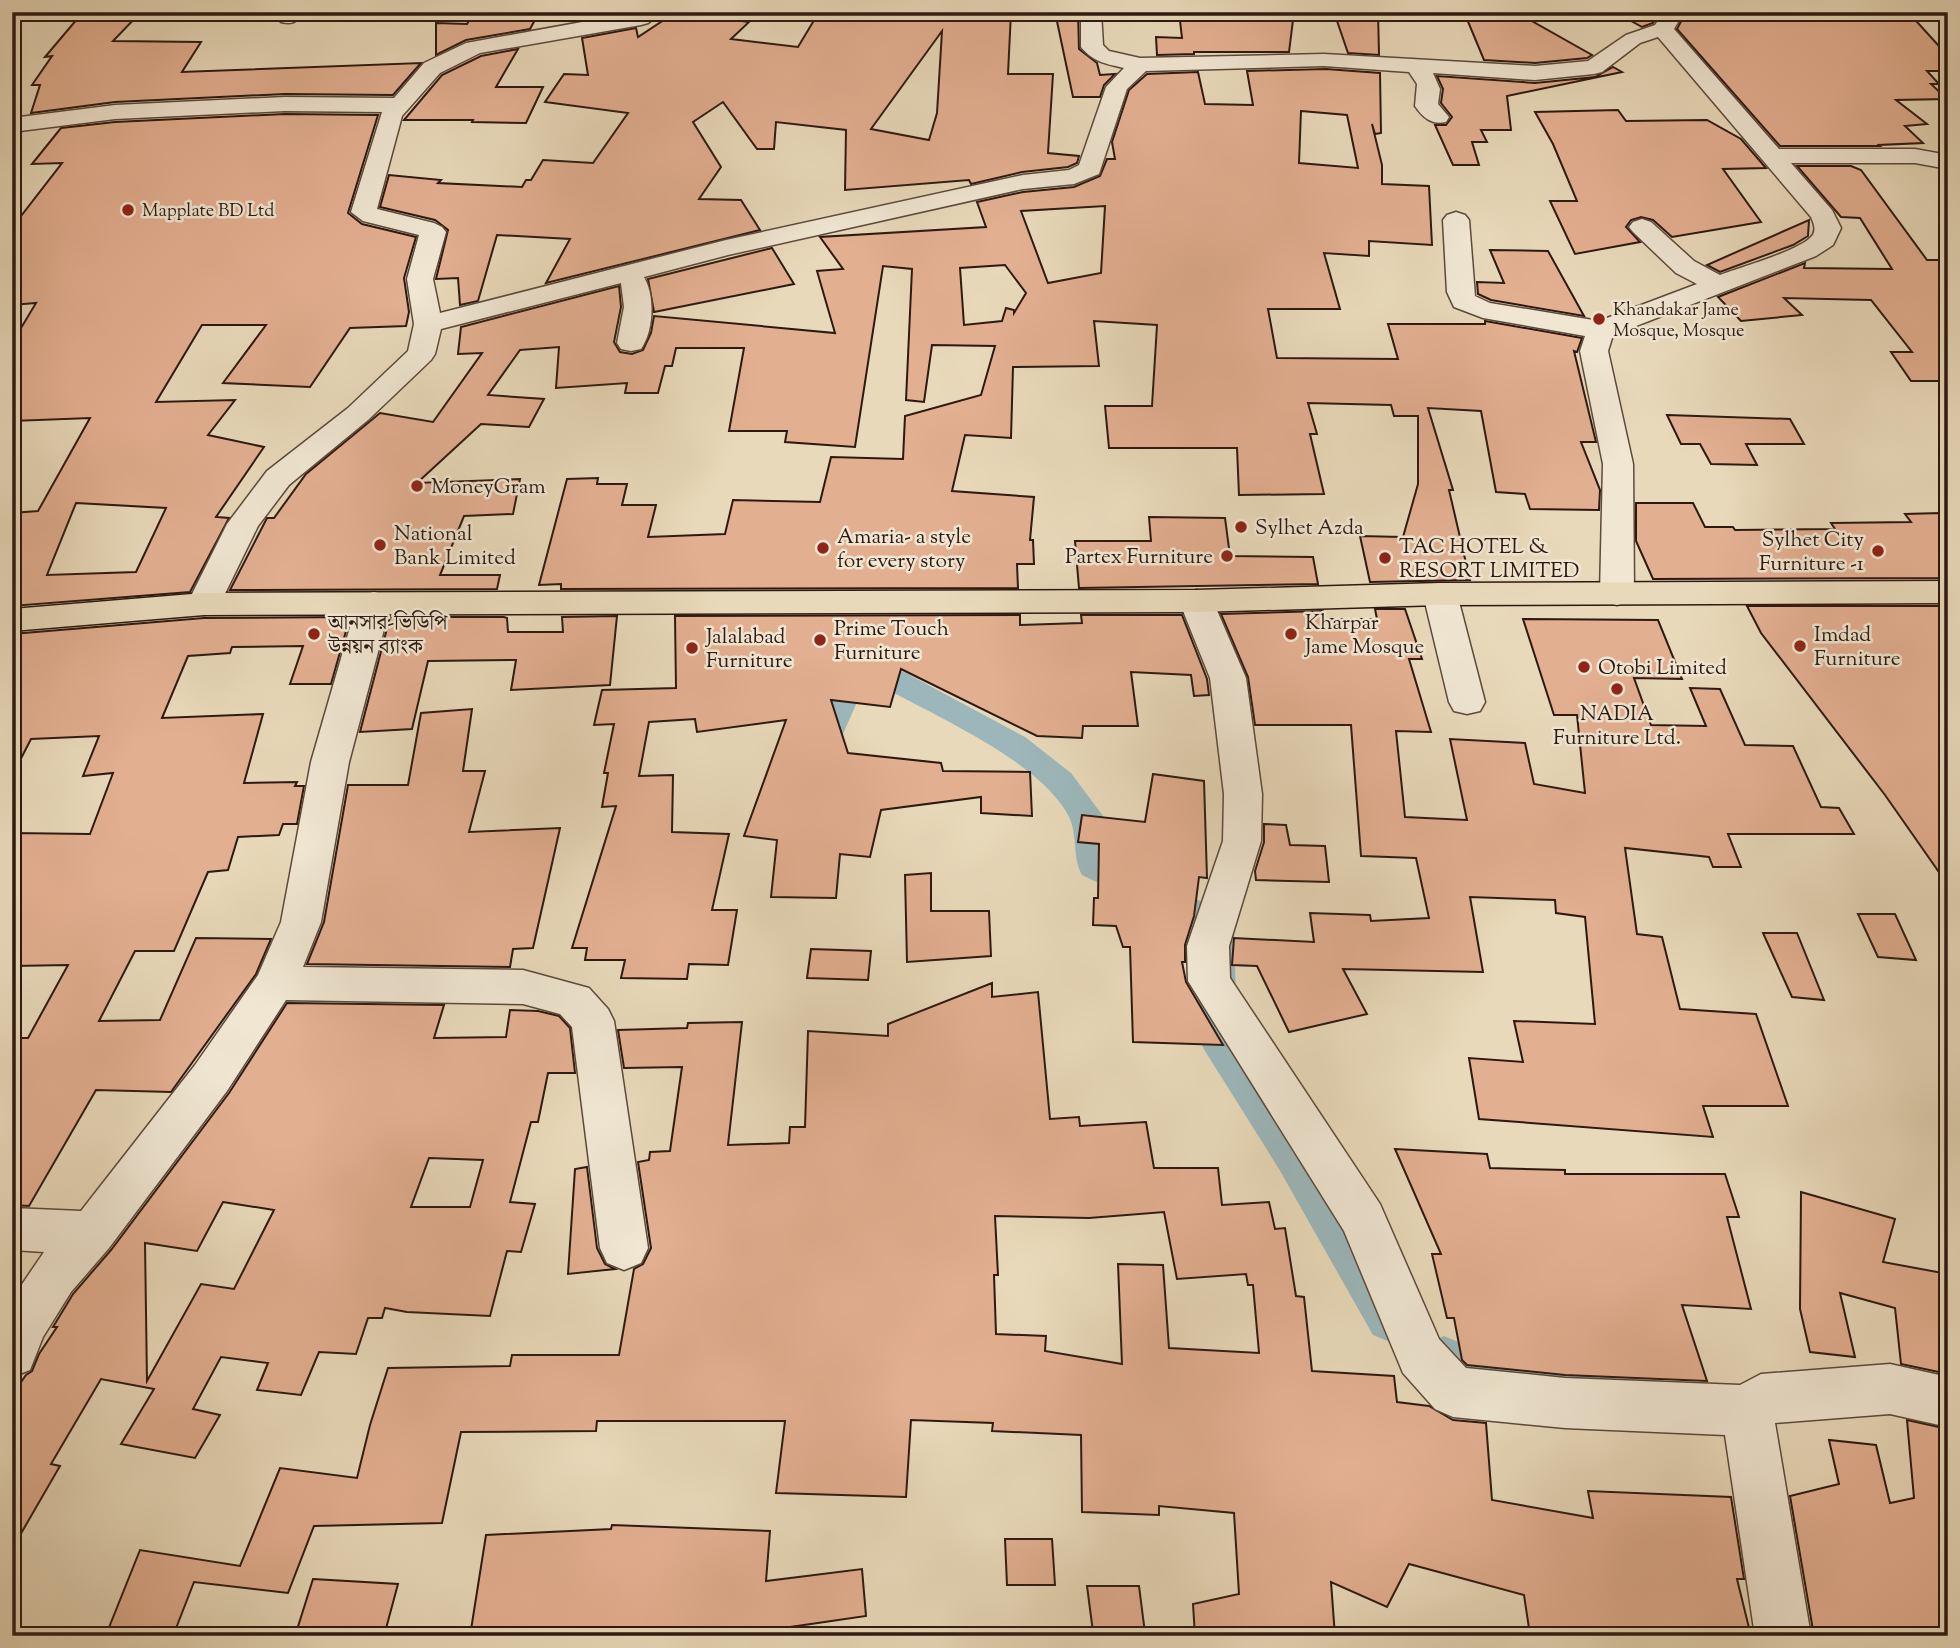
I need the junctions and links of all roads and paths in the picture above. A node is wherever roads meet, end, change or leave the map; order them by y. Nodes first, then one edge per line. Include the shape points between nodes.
1 (652, 12) edge
2 (1091, 12) edge
3 (1668, 20) edge
4 (1140, 65) junction
5 (1415, 65) junction
6 (400, 105) junction
7 (1438, 117) dead end
8 (12, 125) edge
9 (1773, 156) junction
10 (1948, 162) edge
11 (1456, 220) dead end
12 (1642, 227) dead end
13 (629, 273) junction
14 (1717, 284) junction
15 (428, 324) junction
16 (1601, 330) junction
17 (631, 343) dead end
18 (1948, 592) edge
19 (1440, 594) junction
20 (1617, 594) junction
21 (1196, 601) junction
22 (374, 603) junction
23 (204, 604) junction
24 (12, 620) edge
25 (1467, 702) dead end
26 (275, 983) junction
27 (12, 1230) edge
28 (92, 1233) junction
29 (624, 1248) dead end
30 (12, 1353) edge
31 (1948, 1402) edge
32 (1752, 1411) junction
33 (1783, 1636) edge

1 - 6 street via 641,19 509,30 432,68
2 - 4 street via 1092,47 1102,56
3 - 5 street via 1594,67 1535,73
3 - 9 street
4 - 5 street via 1324,60
4 - 13 street via 1117,87 1090,169 1074,177 1023,182
5 - 7 street via 1428,79 1426,106
6 - 8 street via 285,104 128,111
6 - 15 street via 391,115 365,212 433,232 420,279
9 - 10 street via 1914,156
9 - 14 street via 1823,215 1828,228 1824,240 1807,251
11 - 16 street via 1464,301 1483,310
12 - 14 street via 1685,267
13 - 15 street
13 - 17 street via 639,297
14 - 16 street
15 - 23 street via 421,354 358,414 278,478 243,524
16 - 20 street via 1594,351 1618,464
18 - 20 highway
19 - 20 highway
19 - 21 highway
19 - 25 street
21 - 22 highway
21 - 32 street via 1228,678 1243,794 1242,841 1208,946 1209,981 1363,1219 1421,1356 1454,1392 1565,1403
22 - 23 highway
22 - 26 street via 330,762 301,922
23 - 24 highway
26 - 28 street via 211,1077
26 - 29 street via 523,987 574,1000 593,1021
27 - 28 street
28 - 30 street via 54,1276
31 - 32 street via 1890,1389 1761,1399
32 - 33 street via 1749,1425

